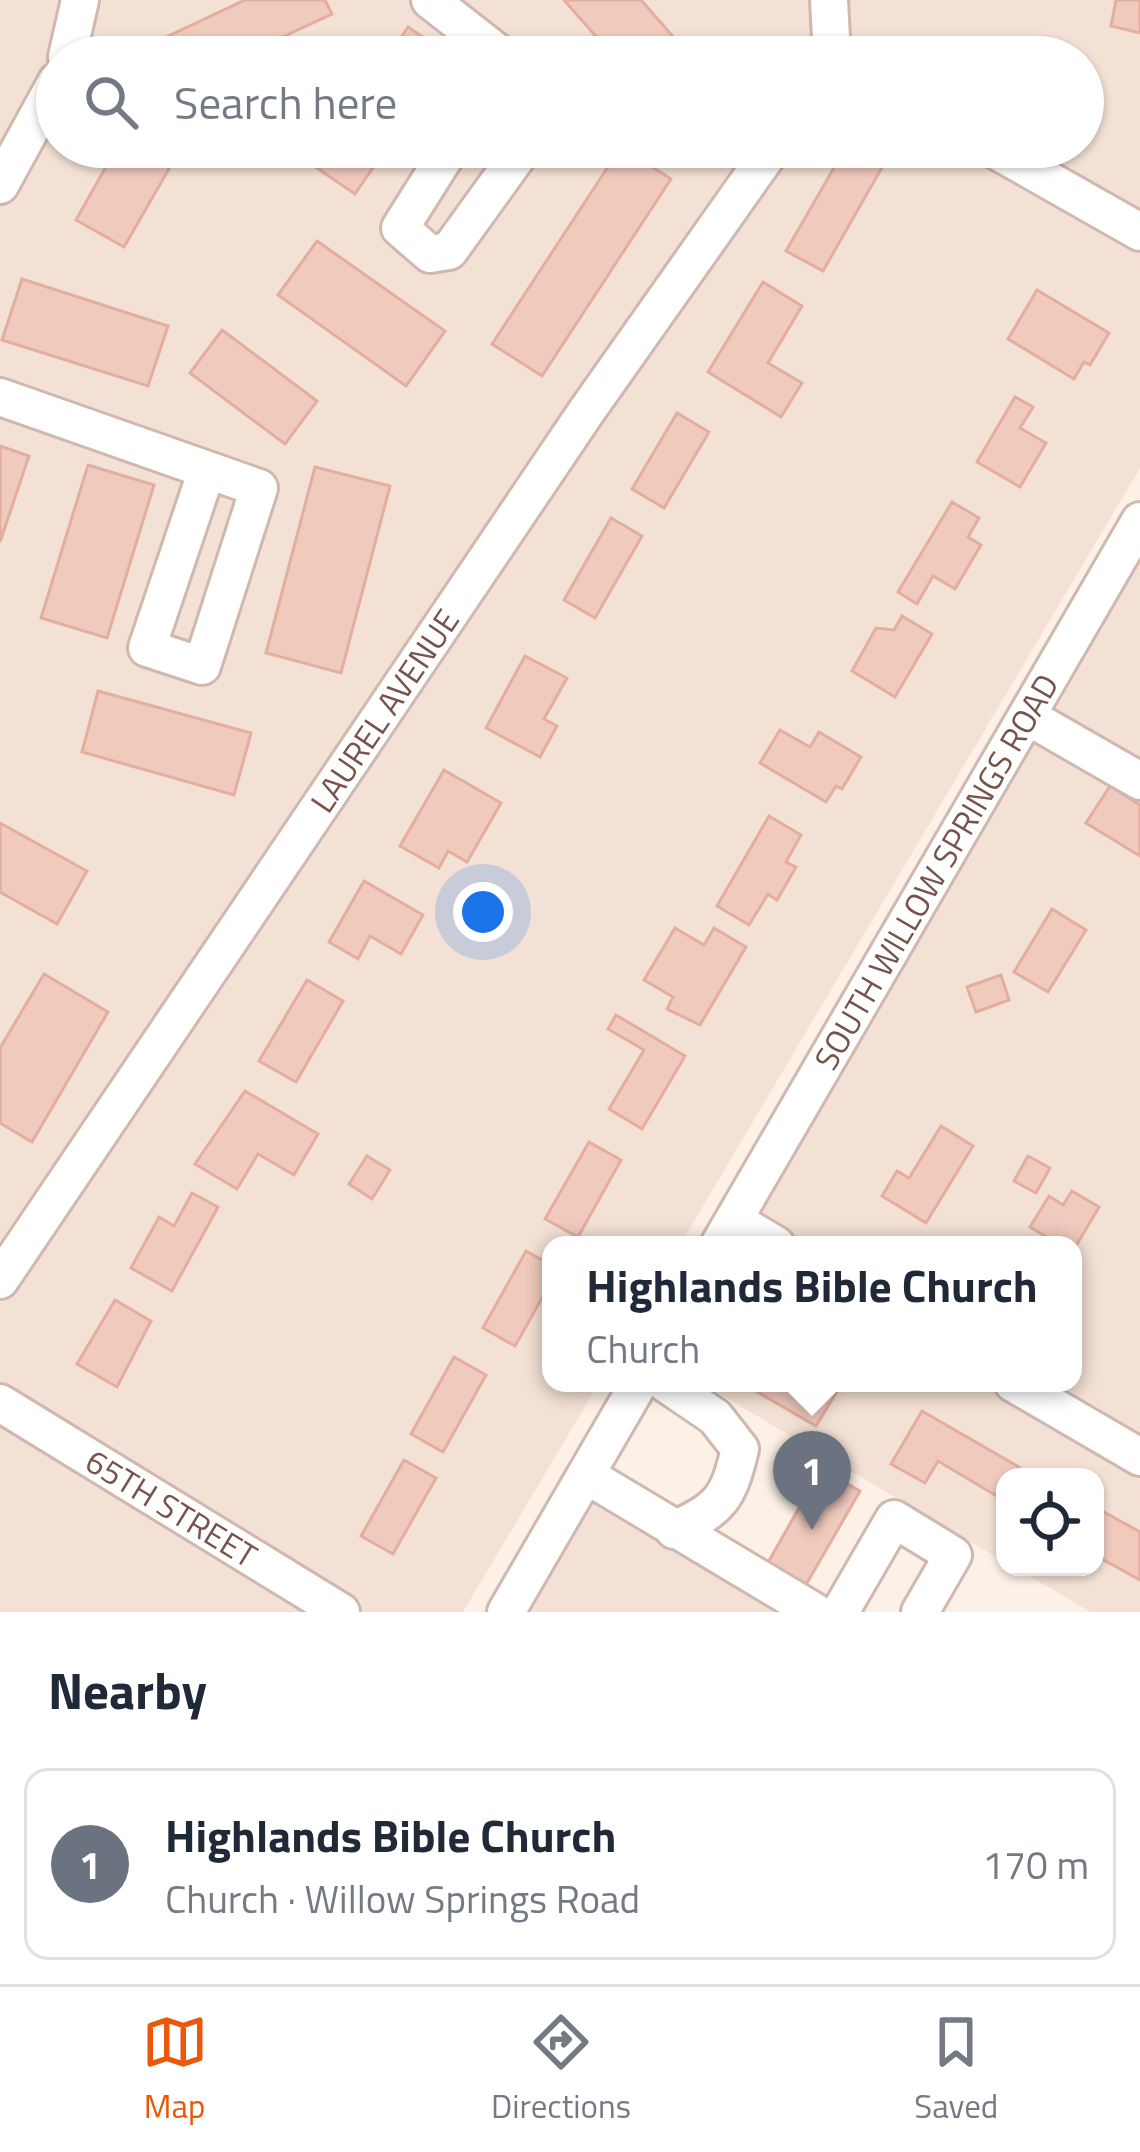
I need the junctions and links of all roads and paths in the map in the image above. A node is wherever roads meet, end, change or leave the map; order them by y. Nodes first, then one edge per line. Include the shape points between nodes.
1 (80, 0) edge
2 (430, 0) edge
3 (829, 0) edge
4 (72, 36) edge
5 (476, 36) edge
6 (831, 36) edge
7 (36, 119) edge
8 (438, 168) edge
9 (509, 168) edge
10 (758, 168) edge
11 (1028, 168) edge
12 (0, 185) edge
13 (1140, 232) edge
14 (0, 397) edge
15 (206, 473) junction
16 (1140, 521) edge
17 (1027, 716) junction
18 (1140, 781) edge
19 (727, 1233) edge
20 (0, 1280) edge
21 (634, 1392) edge
22 (678, 1392) edge
23 (1028, 1392) edge
24 (0, 1403) edge
25 (1140, 1457) edge
26 (586, 1475) junction
27 (674, 1530) junction
28 (341, 1612) edge
29 (506, 1612) edge
30 (815, 1612) edge
31 (840, 1612) edge
32 (920, 1612) edge

1 - 4 street
2 - 5 street
3 - 6 street
7 - 12 street
8 - 9 street via 400,228 430,254 449,251
10 - 20 street, LAUREL AVENUE
11 - 13 street
14 - 15 street
15 - 15 street via 147,648 202,666 259,488
16 - 17 street, SOUTH WILLOW SPRINGS ROAD
17 - 18 street
17 - 19 street, SOUTH WILLOW SPRINGS ROAD
21 - 26 street
22 - 27 street via 715,1417 740,1449 729,1494
23 - 25 street
24 - 28 street, 65TH STREET
26 - 27 street
26 - 29 street
27 - 30 street
31 - 32 street via 895,1519 953,1555

